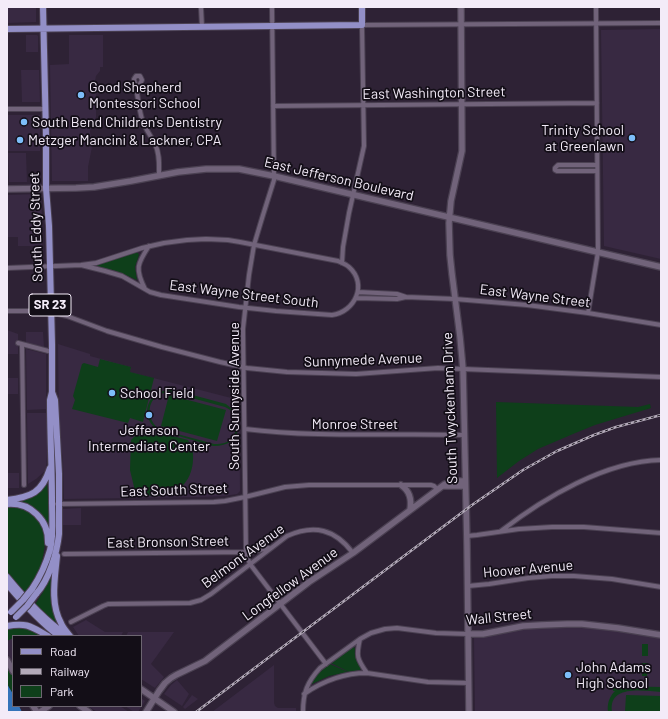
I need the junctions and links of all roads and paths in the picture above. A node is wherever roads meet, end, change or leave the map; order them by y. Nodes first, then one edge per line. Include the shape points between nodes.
1 (43, 7) edge
2 (202, 7) edge
3 (272, 7) edge
4 (362, 7) edge
5 (462, 7) edge
6 (596, 7) edge
7 (596, 23) junction
8 (661, 23) edge
9 (462, 25) junction
10 (272, 26) junction
11 (362, 26) junction
12 (202, 27) junction
13 (7, 29) edge
14 (44, 29) junction
15 (137, 90) dead end
16 (597, 103) junction
17 (462, 104) junction
18 (363, 105) junction
19 (273, 106) junction
20 (7, 109) edge
21 (46, 109) junction
22 (597, 165) junction
23 (597, 171) junction
24 (159, 175) junction
25 (274, 176) junction
26 (7, 188) edge
27 (46, 188) junction
28 (352, 195) junction
29 (450, 218) junction
30 (254, 245) junction
31 (150, 246) junction
32 (598, 252) junction
33 (342, 263) junction
34 (81, 265) junction
35 (50, 267) junction
36 (661, 267) edge
37 (7, 268) edge
38 (145, 289) junction
39 (358, 292) junction
40 (406, 297) junction
41 (356, 298) junction
42 (455, 299) junction
43 (245, 307) junction
44 (7, 311) edge
45 (51, 312) junction
46 (588, 313) junction
47 (661, 325) edge
48 (52, 352) junction
49 (244, 367) junction
50 (463, 369) junction
51 (661, 377) edge
52 (52, 392) junction
53 (245, 429) junction
54 (465, 435) junction
55 (661, 460) edge
56 (52, 461) junction
57 (465, 484) junction
58 (24, 485) dead end
59 (401, 485) junction
60 (439, 488) junction
61 (245, 497) junction
62 (7, 500) edge
63 (7, 504) edge
64 (52, 504) junction
65 (59, 504) junction
66 (410, 510) junction
67 (500, 531) junction
68 (661, 533) edge
69 (467, 536) junction
70 (58, 543) junction
71 (272, 548) junction
72 (246, 552) junction
73 (353, 553) junction
74 (64, 554) dead end
75 (47, 559) junction
76 (250, 564) junction
77 (7, 577) edge
78 (7, 584) edge
79 (468, 586) junction
80 (661, 587) edge
81 (280, 604) junction
82 (11, 615) edge
83 (71, 622) dead end
84 (7, 625) edge
85 (468, 634) junction
86 (46, 635) edge
87 (58, 635) edge
88 (68, 635) edge
89 (68, 635) edge
90 (661, 635) edge
91 (360, 639) junction
92 (7, 660) edge
93 (326, 664) junction
94 (12, 669) edge
95 (367, 673) junction
96 (469, 683) junction
97 (142, 690) edge
98 (304, 695) junction
99 (154, 698) junction
100 (146, 712) edge
101 (174, 712) edge
102 (303, 712) edge
103 (469, 712) edge

1 - 14 main road, SR 23
2 - 12 street
3 - 10 street, South Sunnyside Avenue
4 - 11 main road
5 - 9 street, South Twyckenham Drive
6 - 7 street
7 - 8 street
7 - 9 street
7 - 16 street
9 - 11 street
9 - 17 street, South Twyckenham Drive
10 - 11 main road
10 - 12 main road
10 - 19 street, South Sunnyside Avenue
11 - 18 street
12 - 14 main road
13 - 14 main road
14 - 21 main road, SR 23
15 - 24 street via 142,120 157,149
16 - 17 street, East Washington Street
16 - 22 street
17 - 18 street, East Washington Street
17 - 29 street, South Twyckenham Drive via 462,151 451,201
18 - 19 street, East Washington Street
18 - 28 street via 364,146
19 - 25 street, South Sunnyside Avenue
20 - 21 street
21 - 27 main road, South Eddy Street / SR 23
22 - 23 street
22 - 23 street via 558,165 555,170
23 - 32 street
24 - 25 street, East Jefferson Boulevard via 218,168
24 - 27 street, East Jefferson Boulevard via 94,187
25 - 28 street, East Jefferson Boulevard
25 - 30 street, South Sunnyside Avenue
26 - 27 street, East Jefferson Boulevard
27 - 35 main road, South Eddy Street / SR 23
28 - 29 street, East Jefferson Boulevard
28 - 33 street
29 - 32 street, East Jefferson Boulevard
29 - 42 street, South Twyckenham Drive via 450,255
30 - 31 street via 206,239 177,240
30 - 33 street
30 - 43 street, South Sunnyside Avenue
31 - 34 street via 96,263
31 - 38 street via 140,261 139,269
32 - 36 street, East Jefferson Boulevard
32 - 46 street
33 - 39 street via 350,267 356,275
34 - 35 street
34 - 38 street, East Wayne Street South via 122,276
35 - 37 street
35 - 45 main road, South Eddy Street / SR 23
38 - 43 street, East Wayne Street South via 161,295
39 - 40 street, East Wayne Street via 397,294
39 - 41 street
40 - 41 street, East Wayne Street
40 - 42 street, East Wayne Street
41 - 43 street, East Wayne Street South via 345,311 332,315
42 - 46 street, East Wayne Street
42 - 50 street, South Twyckenham Drive
43 - 49 street, South Sunnyside Avenue
44 - 45 street, Sunnymede Avenue
45 - 48 main road, South Eddy Street / SR 23
45 - 49 street, Sunnymede Avenue via 121,335
46 - 47 street, East Wayne Street
48 - 52 main road, South Eddy Street / SR 23
48 - 58 street via 20,344
49 - 50 street, Sunnymede Avenue via 312,373 369,373 422,368
49 - 53 street, South Sunnyside Avenue
50 - 51 street, Sunnymede Avenue
50 - 54 street, South Twyckenham Drive
52 - 56 main road, South Eddy Street / SR 23
52 - 65 main road, South Eddy Street / SR 23 via 55,400
53 - 54 street, Monroe Street via 317,435
53 - 61 street, South Sunnyside Avenue
54 - 57 street, South Twyckenham Drive
55 - 67 street via 625,464 590,478 540,503
56 - 62 main road via 45,481 35,492 25,497
56 - 64 main road, South Eddy Street / SR 23
57 - 60 street, Longfellow Avenue via 449,482
57 - 69 street, South Twyckenham Drive
59 - 60 street, East South Street via 431,485
59 - 61 street, East South Street via 309,485 285,487
59 - 66 street via 409,493
60 - 66 street, Longfellow Avenue
61 - 65 street, East South Street via 214,502
61 - 72 street, South Sunnyside Avenue
63 - 75 main road via 24,506 40,517 48,533
64 - 65 street, East South Street
64 - 75 main road, South Eddy Street / SR 23 via 52,538
65 - 70 main road, South Eddy Street / SR 23
66 - 73 street, Longfellow Avenue
67 - 68 street via 584,527
67 - 69 street
69 - 79 street, South Twyckenham Drive
70 - 82 main road, South Eddy Street / SR 23, bridge via 40,590 27,606
70 - 88 main road via 55,606 61,624
71 - 72 street, East Bronson Street
71 - 73 street, Belmont Avenue via 295,532 312,530 335,536
71 - 76 street, Belmont Avenue
72 - 74 street, East Bronson Street
72 - 76 street, South Sunnyside Avenue
73 - 81 street, Longfellow Avenue
75 - 82 main road, South Eddy Street / SR 23, bridge via 32,589
76 - 81 street, South Sunnyside Avenue
76 - 83 street, Belmont Avenue via 201,600 190,603 108,604
77 - 89 main road via 39,613
78 - 87 main road via 17,597
79 - 80 street, Hoover Avenue via 528,578 574,576
79 - 85 street, South Twyckenham Drive
81 - 93 street, South Sunnyside Avenue
81 - 99 street, Longfellow Avenue via 205,661 171,678
82 - 84 main road, South Eddy Street / SR 23
84 - 86 main road via 23,624
85 - 90 street, Wall Street via 541,625 582,624
85 - 91 street, Wall Street via 391,628 377,630
85 - 96 street, South Twyckenham Drive
91 - 93 street, Wall Street
91 - 95 street via 357,656
92 - 94 street
93 - 98 street, Wall Street via 311,679
95 - 96 street via 428,682
95 - 98 street via 327,681
96 - 103 street, South Twyckenham Drive
97 - 99 street
98 - 102 street
99 - 100 street, Longfellow Avenue
99 - 101 street

